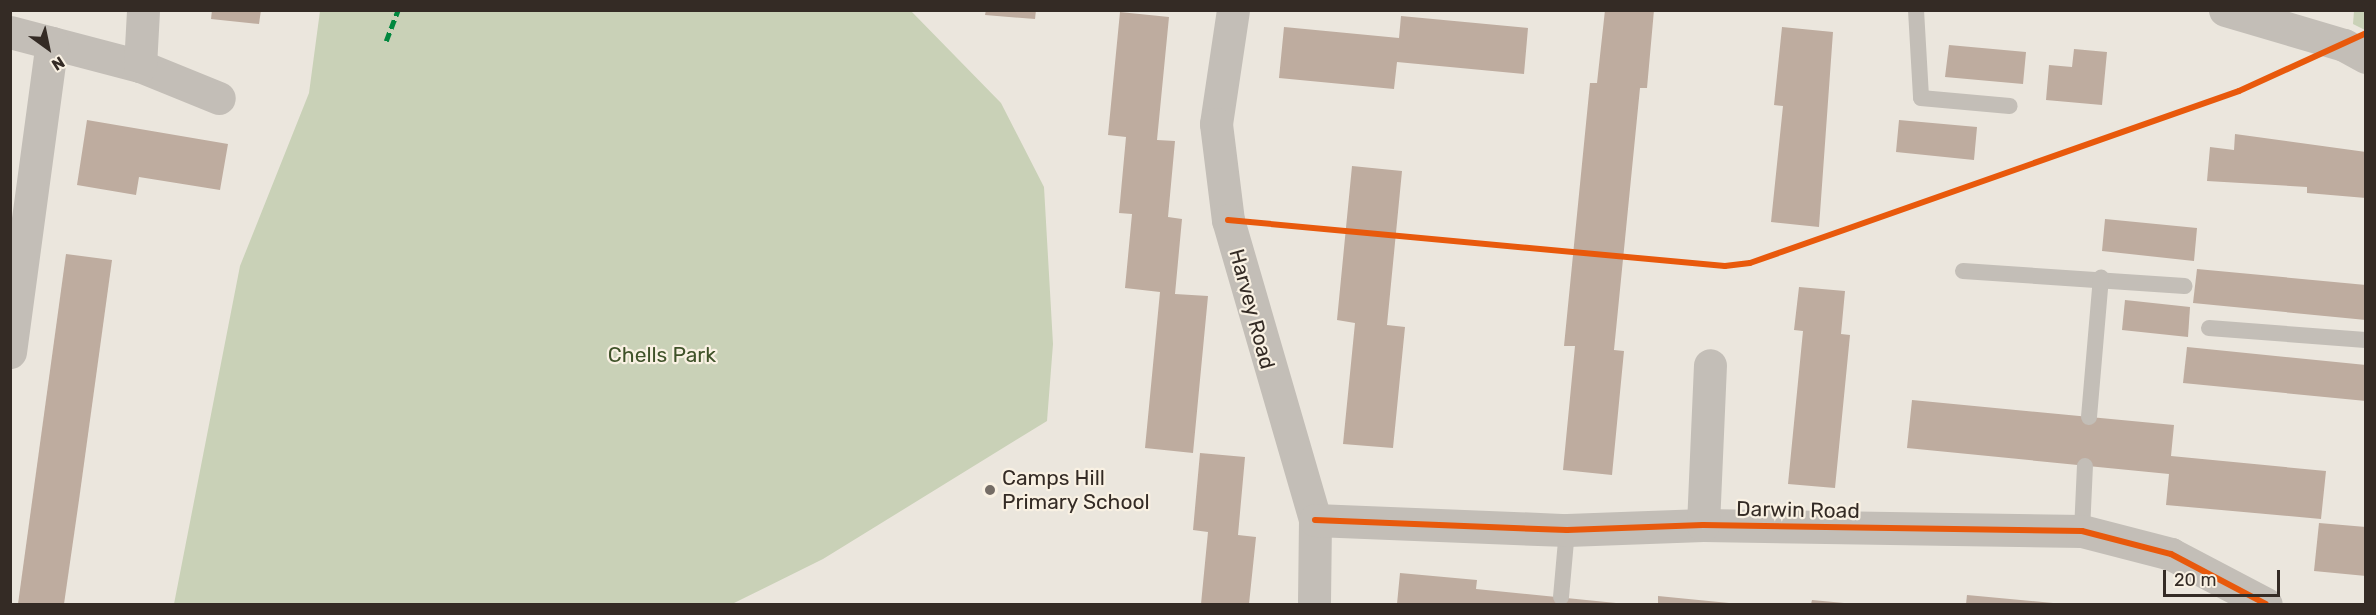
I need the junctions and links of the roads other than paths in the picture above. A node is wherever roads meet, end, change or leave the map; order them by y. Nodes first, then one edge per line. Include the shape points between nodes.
1 (143, 10) edge
2 (1233, 10) edge
3 (1916, 10) edge
4 (2224, 10) edge
5 (10, 32) edge
6 (52, 43) junction
7 (2366, 57) edge
8 (140, 66) junction
9 (219, 98) dead end
10 (2010, 106) dead end
11 (1963, 271) dead end
12 (2101, 278) junction
13 (2184, 285) dead end
14 (2209, 328) dead end
15 (2366, 340) edge
16 (10, 352) edge
17 (1710, 365) dead end
18 (2089, 417) dead end
19 (2085, 466) dead end
20 (1315, 520) junction
21 (1703, 525) junction
22 (1567, 530) junction
23 (2082, 531) junction
24 (1561, 597) dead end
25 (1314, 604) edge
26 (2264, 604) edge

1 - 8 street
2 - 20 street, Harvey Road via 1216,124 1228,220
3 - 10 lane via 1922,98
4 - 7 street via 2344,45
5 - 6 street
6 - 8 street
6 - 16 street
8 - 9 street
11 - 12 lane
12 - 13 lane
12 - 18 lane
14 - 15 lane
17 - 21 street
19 - 23 lane
20 - 22 street, Darwin Road
20 - 25 street, Harvey Road
21 - 22 street, Darwin Road
21 - 23 street, Darwin Road
22 - 24 lane
23 - 26 street, Darwin Road via 2170,554

